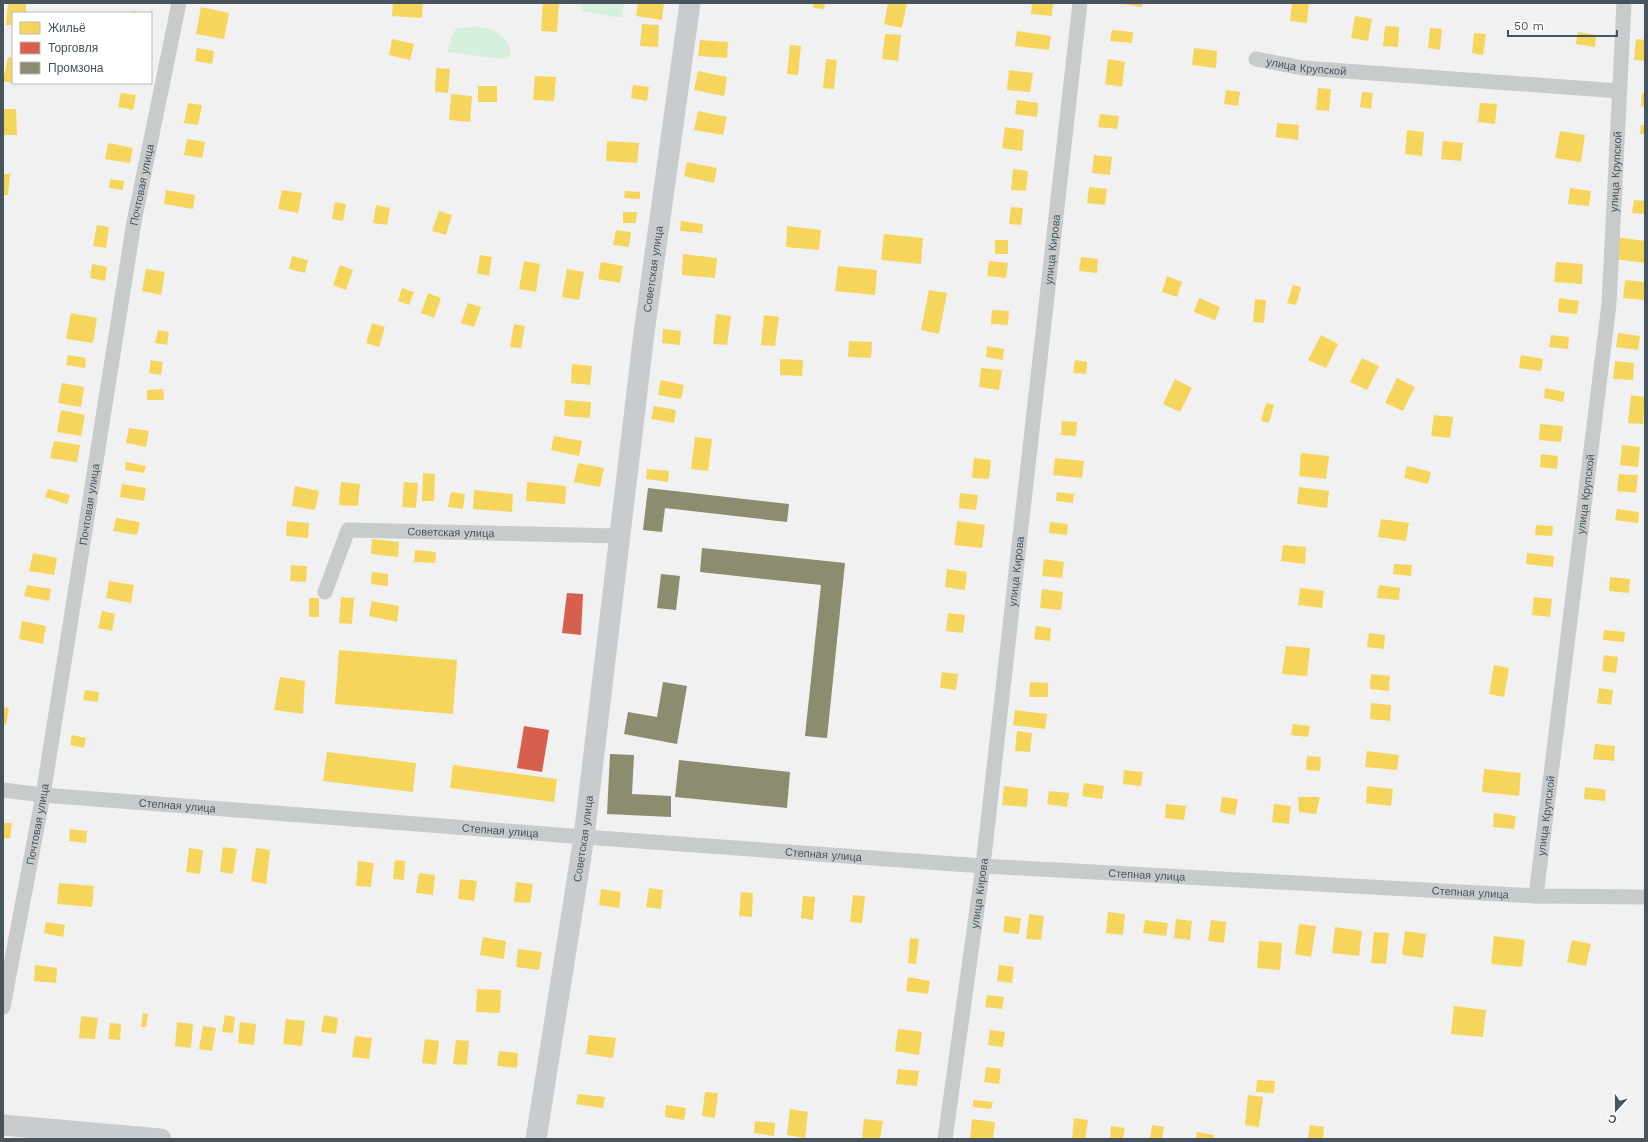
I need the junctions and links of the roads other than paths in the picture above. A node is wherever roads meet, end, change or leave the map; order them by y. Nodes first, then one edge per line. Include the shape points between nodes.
1 (179, 3) edge
2 (690, 3) edge
3 (1080, 3) edge
4 (1624, 3) edge
5 (1256, 59) dead end
6 (1620, 91) junction
7 (620, 536) junction
8 (325, 592) dead end
9 (3, 790) edge
10 (43, 795) junction
11 (584, 837) junction
12 (983, 866) junction
13 (1536, 896) junction
14 (1645, 897) edge
15 (3, 1007) edge
16 (3, 1125) edge
17 (161, 1139) edge
18 (536, 1139) edge
19 (945, 1139) edge

1 - 10 street, Почтовая улица via 134,222
2 - 7 street, Советская улица via 644,332
3 - 12 street, улица Кирова
4 - 6 street, улица Крупской
5 - 6 street, улица Крупской via 1303,68
6 - 13 street, улица Крупской via 1609,304
7 - 8 street, Советская улица via 348,530
7 - 11 street, Советская улица
9 - 10 street, Степная улица
10 - 11 street, Степная улица
10 - 15 street, Почтовая улица
11 - 12 street, Степная улица
11 - 18 street, Советская улица
12 - 13 street, Степная улица
12 - 19 street, улица Кирова
13 - 14 street, Степная улица
16 - 17 street

